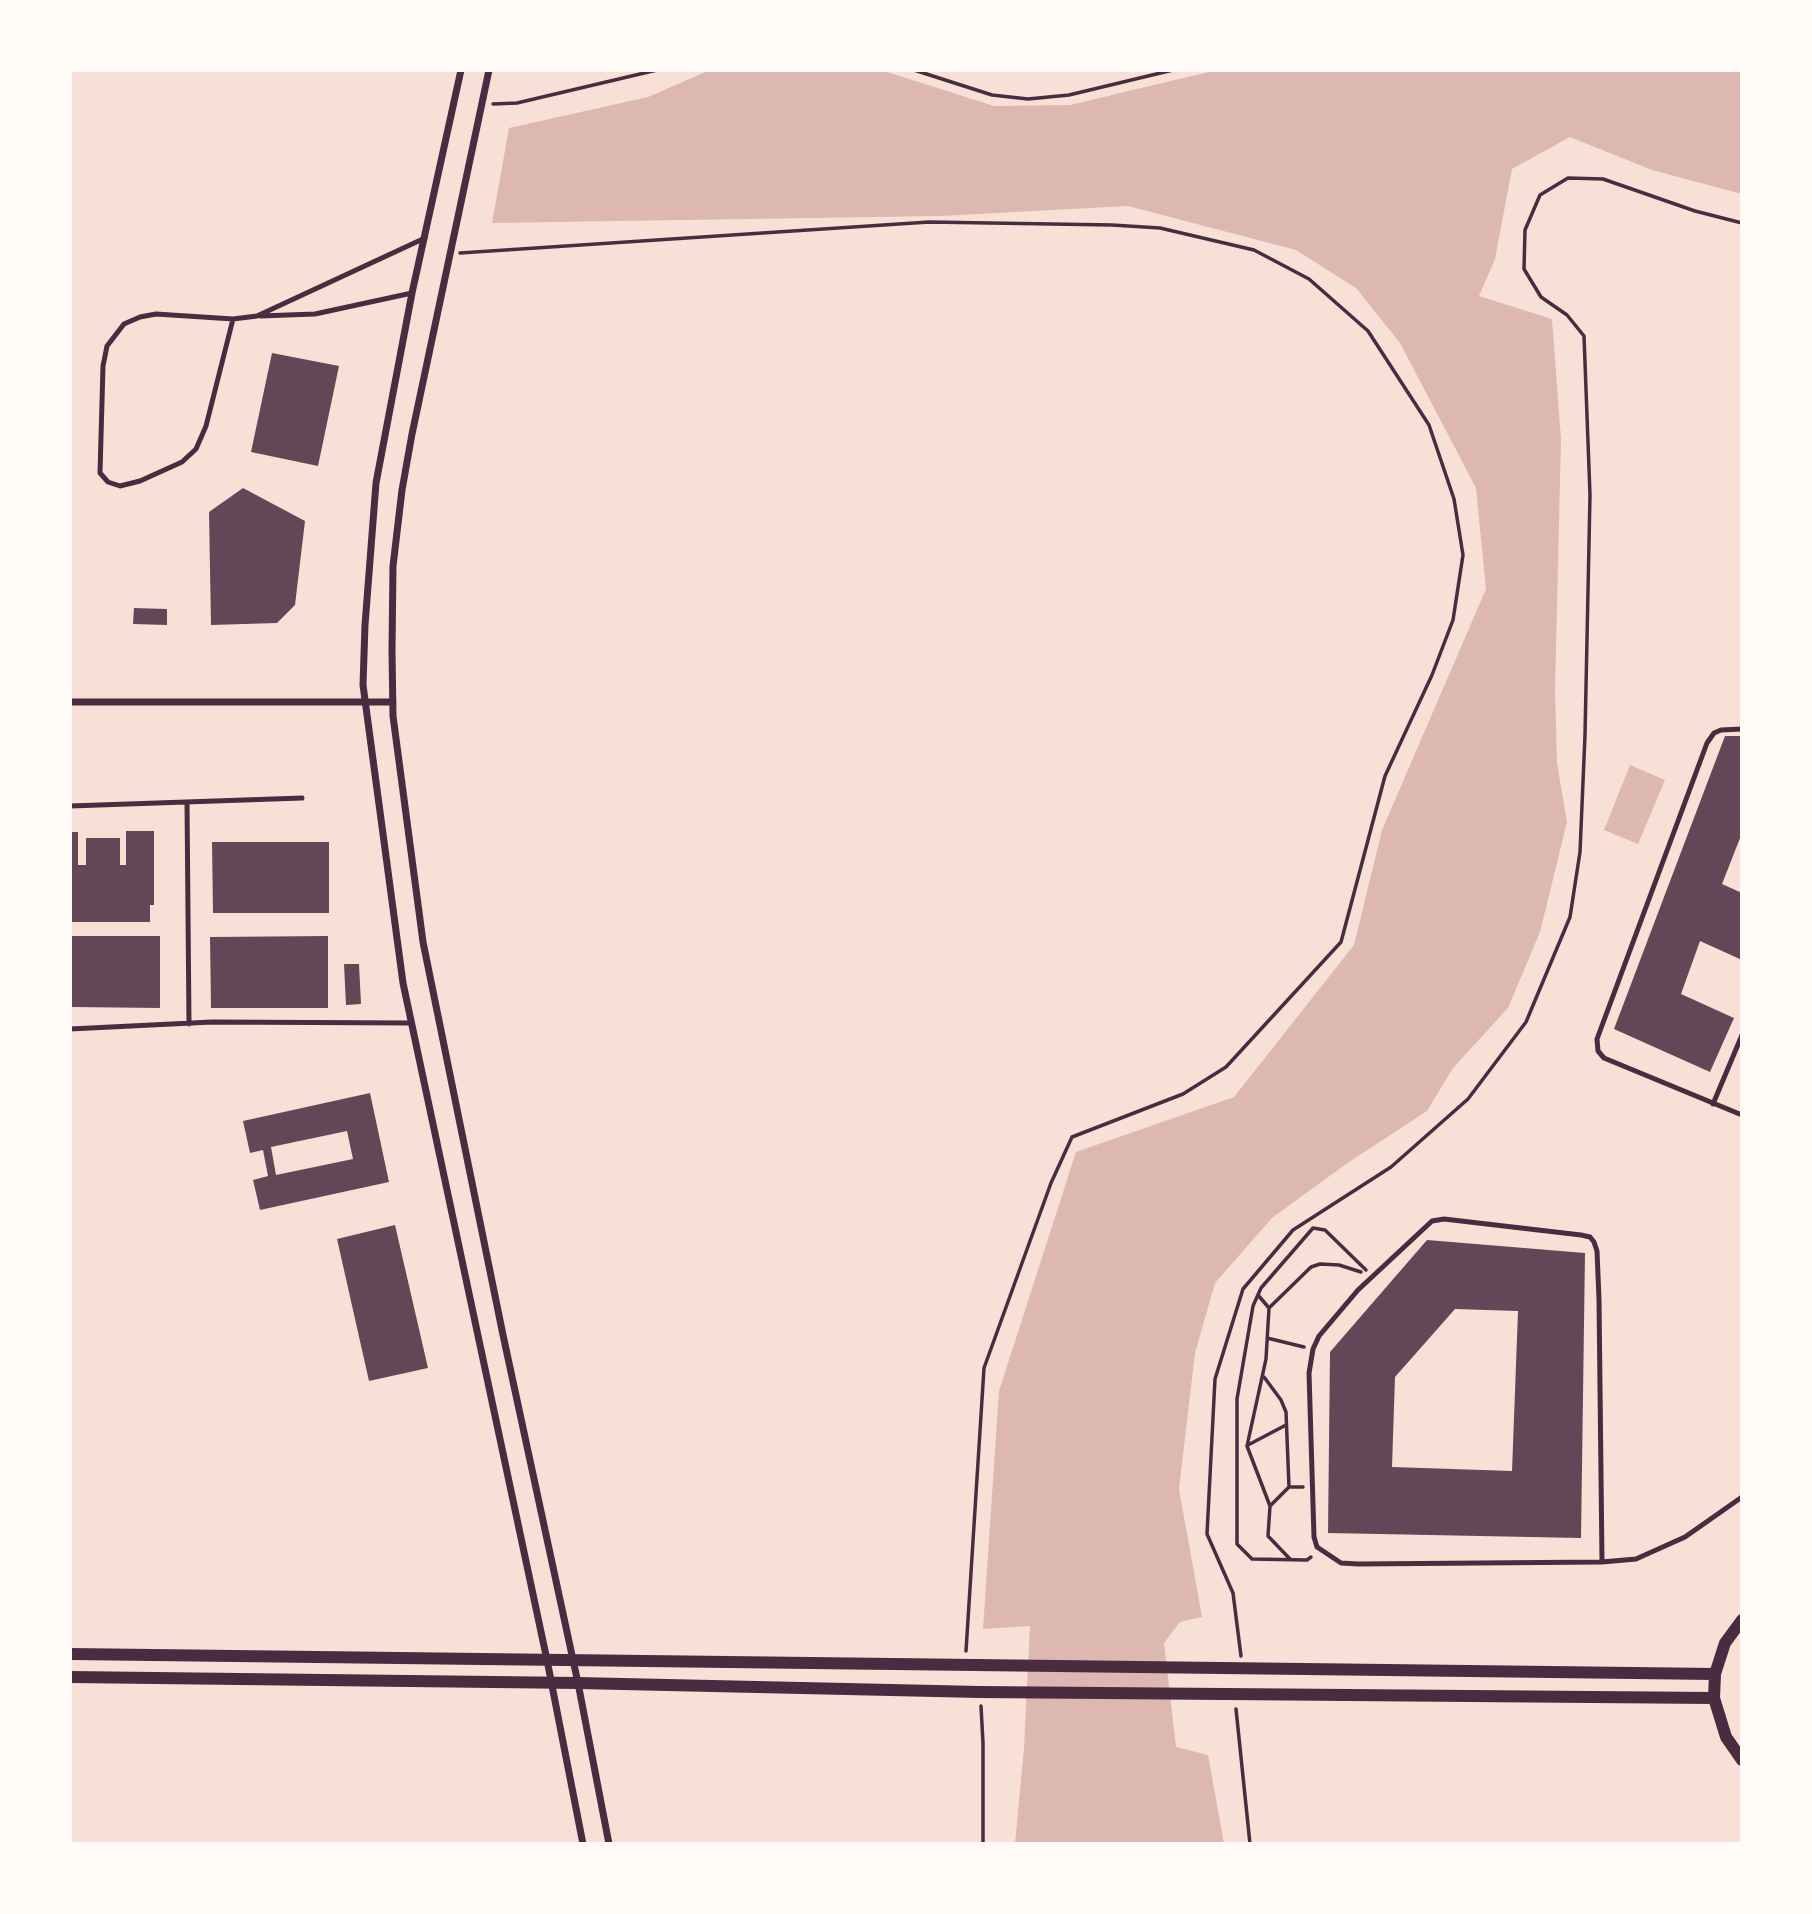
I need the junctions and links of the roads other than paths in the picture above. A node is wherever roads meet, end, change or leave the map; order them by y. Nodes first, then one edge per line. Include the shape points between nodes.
1 (461, 70) edge
2 (489, 70) edge
3 (425, 238) junction
4 (412, 293) junction
5 (257, 316) junction
6 (233, 319) junction
7 (70, 702) edge
8 (365, 702) junction
9 (393, 702) junction
10 (1742, 729) edge
11 (302, 798) dead end
12 (187, 802) junction
13 (70, 806) edge
14 (411, 1023) junction
15 (189, 1024) junction
16 (70, 1029) edge
17 (1742, 1035) edge
18 (1713, 1104) junction
19 (1742, 1115) edge
20 (1742, 1497) edge
21 (1602, 1562) junction
22 (1742, 1620) edge
23 (70, 1654) edge
24 (572, 1659) junction
25 (547, 1660) junction
26 (1715, 1674) junction
27 (70, 1678) edge
28 (578, 1683) junction
29 (551, 1684) junction
30 (1714, 1698) junction
31 (1742, 1760) edge
32 (583, 1844) edge
33 (609, 1844) edge

1 - 3 street
2 - 9 street via 402,489 393,566
3 - 4 street
3 - 5 lane
4 - 5 lane via 315,314
4 - 8 street via 376,483 365,625
5 - 6 lane
6 - 6 lane via 156,314 124,324 114,335 103,366 100,473 108,481 120,486 140,481 182,462 196,449
7 - 8 street
8 - 9 street
8 - 14 street
9 - 24 street via 423,942
10 - 18 lane via 1721,730 1707,743 1597,1039 1604,1058
11 - 12 lane
12 - 13 lane
12 - 15 lane
14 - 15 lane
14 - 25 street
15 - 16 lane
17 - 18 lane
18 - 19 lane
20 - 21 lane via 1685,1537 1636,1559
21 - 21 lane via 1599,1299 1594,1242 1581,1235 1432,1221 1332,1319 1313,1349 1309,1373 1317,1547 1342,1563 1358,1564
22 - 26 street via 1725,1643
23 - 25 street
24 - 25 street
24 - 26 street
24 - 28 street
25 - 29 street
26 - 30 street
27 - 29 street
28 - 29 street
28 - 30 street via 980,1692
28 - 33 street
29 - 32 street
30 - 31 street via 1726,1737

